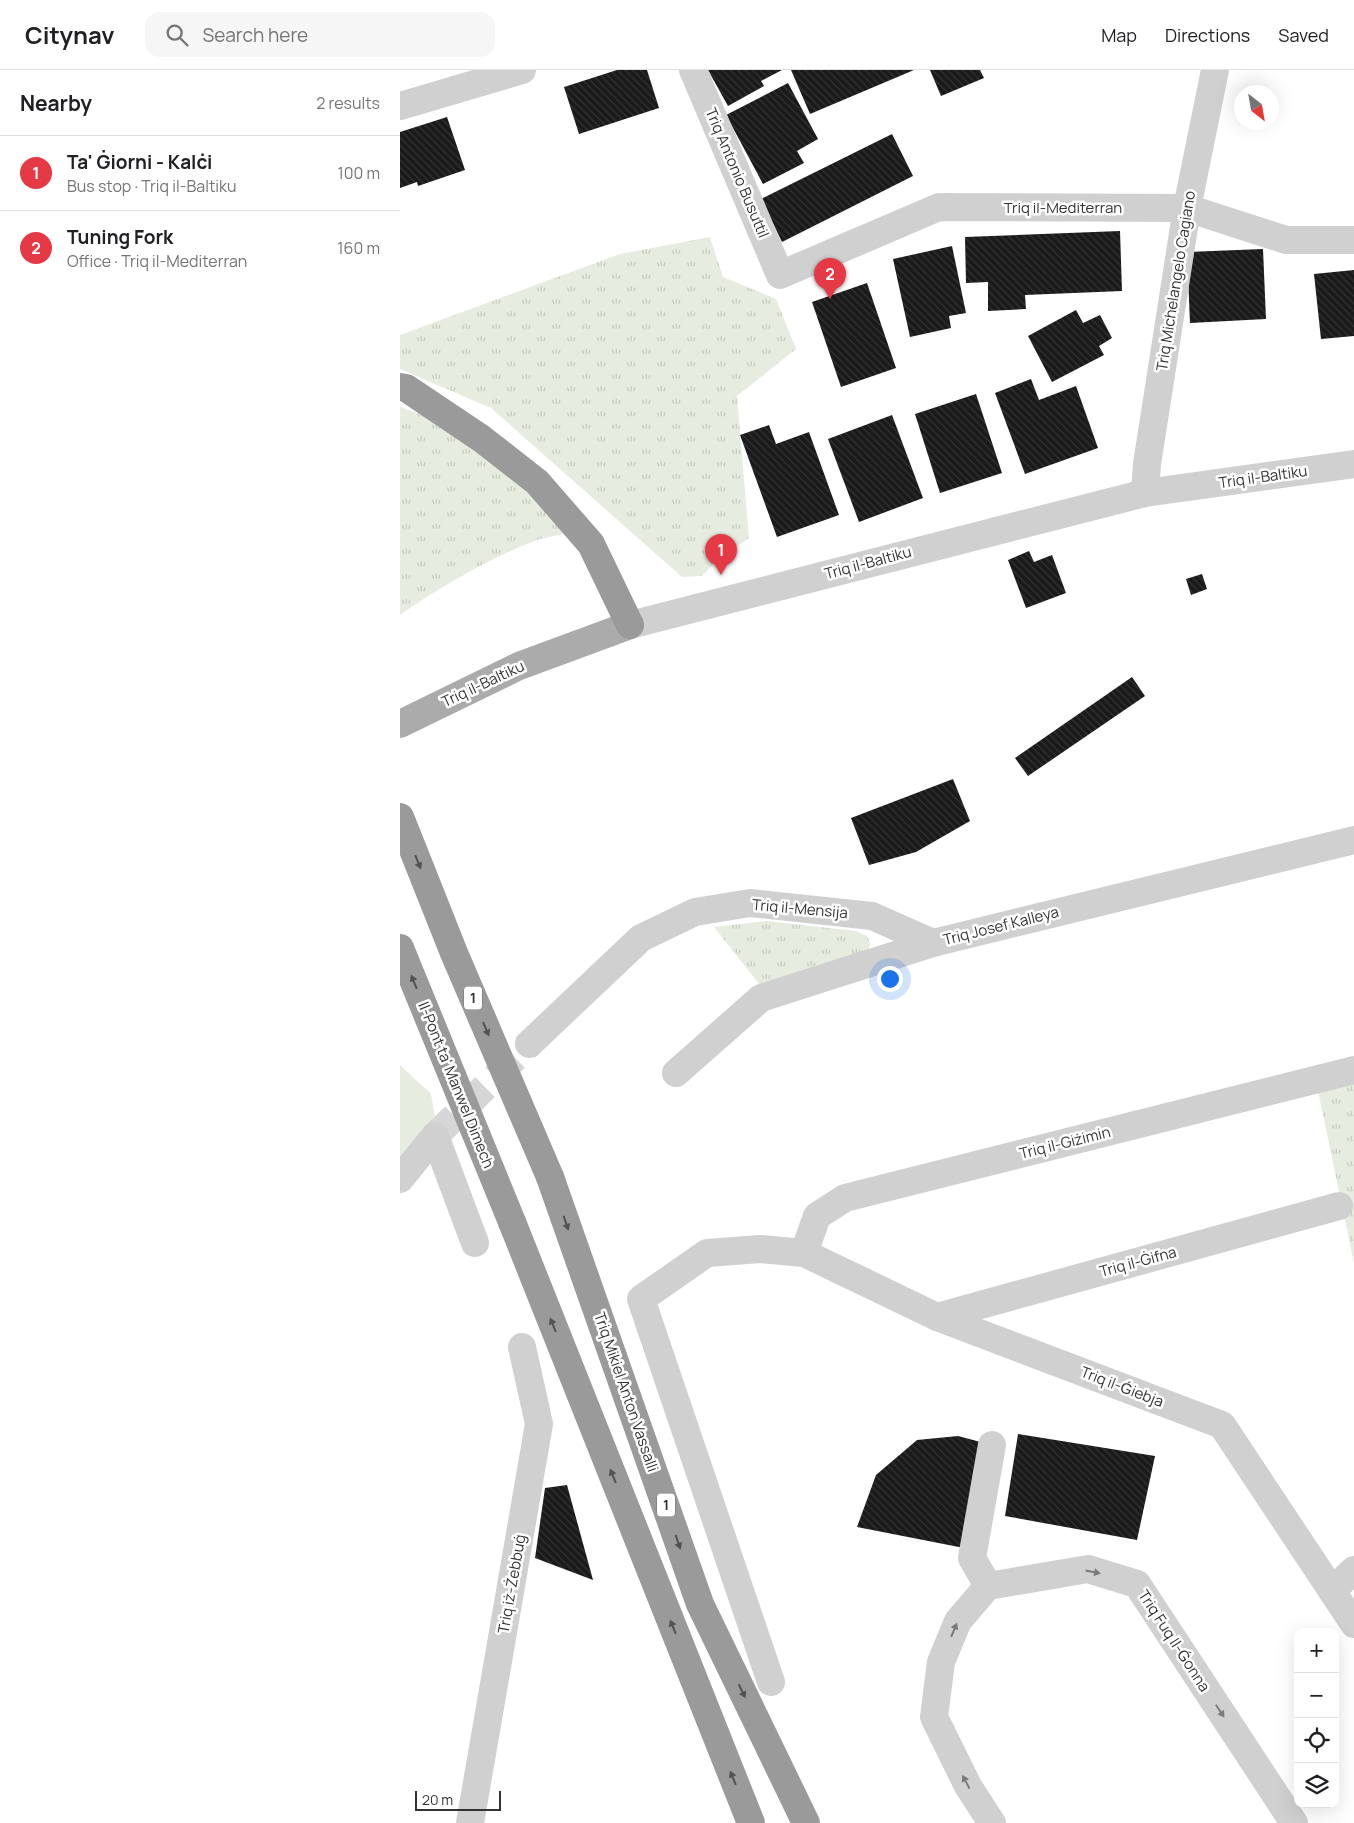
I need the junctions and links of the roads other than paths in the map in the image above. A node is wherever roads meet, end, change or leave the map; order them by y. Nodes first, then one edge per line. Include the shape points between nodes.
1 (522, 70) edge
2 (693, 70) edge
3 (1215, 70) edge
4 (400, 106) edge
5 (1188, 208) junction
6 (1354, 240) edge
7 (780, 275) joint
8 (400, 387) edge
9 (1354, 464) edge
10 (1145, 493) junction
11 (630, 625) junction
12 (400, 724) edge
13 (400, 817) edge
14 (1354, 840) edge
15 (933, 943) junction
16 (400, 948) edge
17 (529, 1044) tunnel mouth
18 (1354, 1070) edge
19 (676, 1072) dead end
20 (400, 1179) edge
21 (1340, 1206) dead end
22 (475, 1243) dead end
23 (804, 1253) junction
24 (937, 1317) junction
25 (522, 1346) dead end
26 (992, 1445) dead end
27 (1354, 1570) edge
28 (988, 1586) junction
29 (1332, 1591) junction
30 (1354, 1624) edge
31 (771, 1682) dead end
32 (470, 1823) edge
33 (751, 1823) edge
34 (806, 1823) edge
35 (992, 1823) edge
36 (1294, 1823) edge

1 - 4 street
2 - 7 street, Triq Antonio Busuttil
3 - 5 street, Triq Michelangelo Cagiano
5 - 6 street, Triq il-Mediterran via 1286,240
5 - 7 street, Triq il-Mediterran via 939,207
5 - 10 street, Triq Michelangelo Cagiano
8 - 11 highway via 482,439 537,482 591,544
9 - 10 street, Triq il-Baltiku
10 - 11 street, Triq il-Baltiku
11 - 12 main road, Triq il-Baltiku via 519,666
13 -> 34 highway, Triq Mikiel Anton Vassalli / 1, bridge via 550,1177 700,1604
14 - 15 street, Triq Josef Kalleya
15 - 17 street, Triq il-Mensija via 872,916 750,903 695,912 641,938
15 - 19 street, Triq Josef Kalleya via 761,998
33 -> 16 highway, Il-Pont ta' Manwel Dimech, bridge
18 - 23 street, Triq il-Giżimin via 846,1198 817,1216
20 - 22 street via 435,1136
21 - 24 street, Triq il-Ġifna
23 - 24 street, Triq il-Ǵiebja
23 - 31 street via 760,1249 707,1253 641,1299
24 - 29 street, Triq il-Ǵiebja via 1222,1425
25 - 32 street, Triq iż-Żebbuġ via 539,1424
26 - 28 street via 972,1558
27 - 29 street
35 -> 28 street via 968,1786 934,1717 941,1662 958,1621
28 -> 36 street, Triq Fuq Il-Ǵonna via 1088,1569 1137,1584
29 - 30 street, Triq il-Ǵiebja

